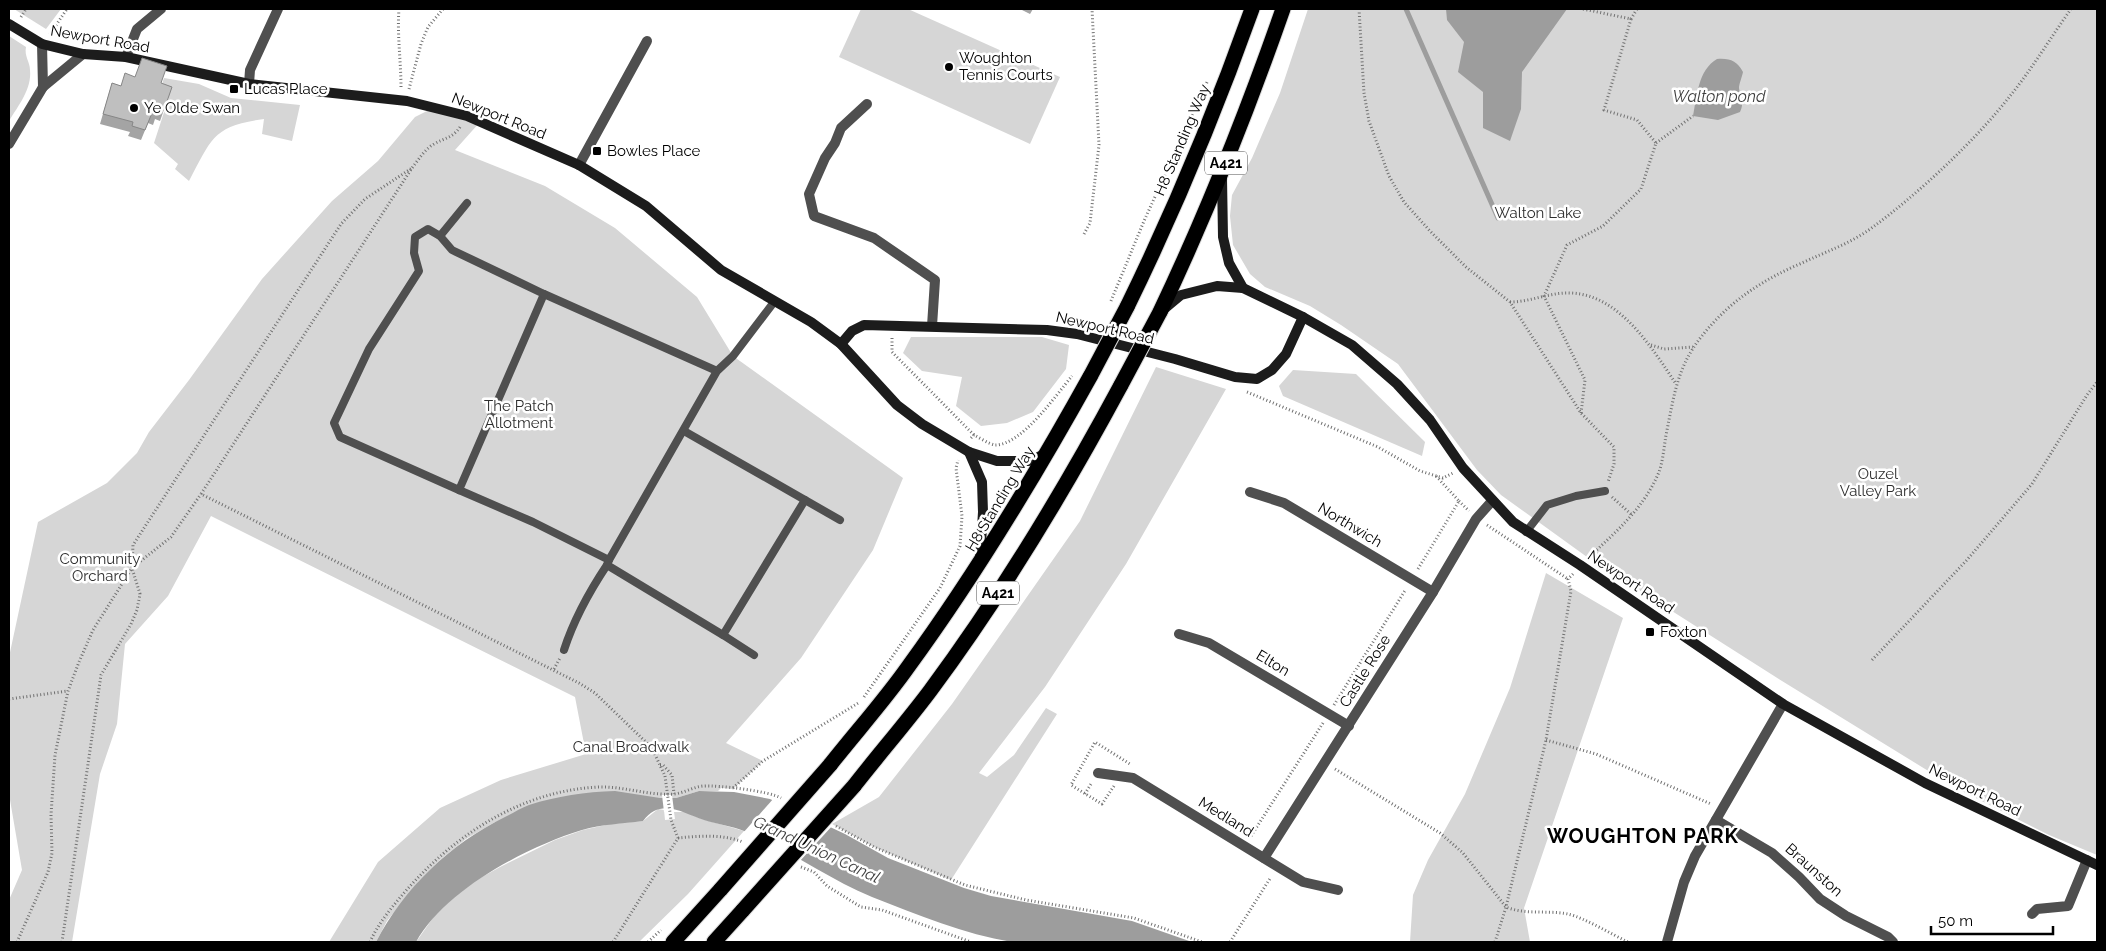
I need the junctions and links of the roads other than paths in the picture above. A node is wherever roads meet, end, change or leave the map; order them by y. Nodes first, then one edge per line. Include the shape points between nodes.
1 (161, 9) edge
2 (278, 9) edge
3 (1252, 9) edge
4 (1283, 9) edge
5 (9, 24) edge
6 (647, 41) dead end
7 (42, 44) junction
8 (83, 54) junction
9 (126, 57) junction
10 (249, 84) junction
11 (44, 87) junction
12 (867, 104) dead end
13 (9, 144) edge
14 (579, 165) junction
15 (1222, 174) junction
16 (467, 203) dead end
17 (440, 236) junction
18 (1243, 288) junction
19 (544, 294) junction
20 (774, 302) junction
21 (1160, 312) junction
22 (1303, 317) junction
23 (932, 326) junction
24 (841, 344) junction
25 (717, 371) junction
26 (684, 431) junction
27 (966, 449) junction
28 (1048, 452) junction
29 (459, 490) junction
30 (1605, 491) road end
31 (1250, 492) dead end
32 (805, 500) junction
33 (1492, 501) junction
34 (840, 520) dead end
35 (1526, 532) junction
36 (608, 562) junction
37 (980, 565) junction
38 (1432, 592) junction
39 (1179, 634) dead end
40 (723, 635) junction
41 (564, 650) dead end
42 (754, 655) dead end
43 (1783, 704) junction
44 (1349, 726) junction
45 (1098, 773) dead end
46 (1716, 820) junction
47 (1264, 858) junction
48 (2087, 860) junction
49 (2097, 865) edge
50 (1338, 890) dead end
51 (2032, 914) dead end
52 (673, 942) edge
53 (714, 942) edge
54 (1667, 942) edge
55 (1893, 942) edge

1 - 9 street via 137,29
2 - 10 street via 250,70
3 - 28 highway, H8 Standing Way / A421, bridge via 1233,64 1155,250
4 - 15 highway, A421
5 - 7 street, Newport Road
6 - 14 street
7 - 8 street, Newport Road
7 - 11 street
8 - 9 street, Newport Road
8 - 11 street
9 - 10 street, Newport Road
10 - 14 street, Newport Road via 404,100 467,116
11 - 13 street
12 - 23 street via 841,128 824,158 809,194 814,216 874,238 935,280
14 - 20 street, Newport Road via 646,206 721,270
15 - 18 street via 1224,237 1229,263
15 - 21 highway, A421
16 - 17 lane
17 - 19 lane via 452,250
17 - 29 lane via 428,229 415,237 414,253 419,271 369,349 334,423 340,437
18 - 21 street via 1217,286 1181,295
18 - 22 street, Newport Road
19 - 25 lane
19 - 29 lane
20 - 24 street, Newport Road
20 - 25 lane via 733,356
21 - 53 highway, A421, bridge via 1071,477 1000,590 930,691 854,786
22 - 23 street, Newport Road via 1286,354 1272,370 1257,379 1234,377 1077,334
22 - 33 street, Newport Road via 1352,346 1397,384 1430,420 1463,468
23 - 24 street, Newport Road via 864,324 852,331
24 - 27 street, Newport Road via 897,405 922,424
25 - 26 lane
26 - 32 lane
26 - 36 lane
27 - 28 street, Newport Road via 996,461 1029,461
27 - 37 street via 982,482
28 - 37 highway, H8 Standing Way / A421
29 - 36 lane via 533,522
30 - 35 lane via 1547,505
31 - 38 street, Northwich via 1284,503
32 - 34 lane
32 - 40 lane
33 - 35 street, Newport Road
33 - 38 street, Castle Rose via 1476,519
35 - 43 street, Newport Road via 1580,565
36 - 40 lane
36 - 41 lane via 588,593
37 - 52 highway, H8 Standing Way / A421, bridge via 907,669 830,765
38 - 44 street, Castle Rose
39 - 44 street, Elton via 1209,643
40 - 42 lane
43 - 46 street
43 - 48 street, Newport Road via 1925,783
44 - 47 street, Castle Rose
45 - 47 street, Medland via 1133,778
46 - 54 street via 1684,882
46 - 55 street, Braunston via 1772,853 1820,899
47 - 50 street, Medland via 1303,882
48 - 49 street, Newport Road
48 - 51 street via 2068,906 2037,909

